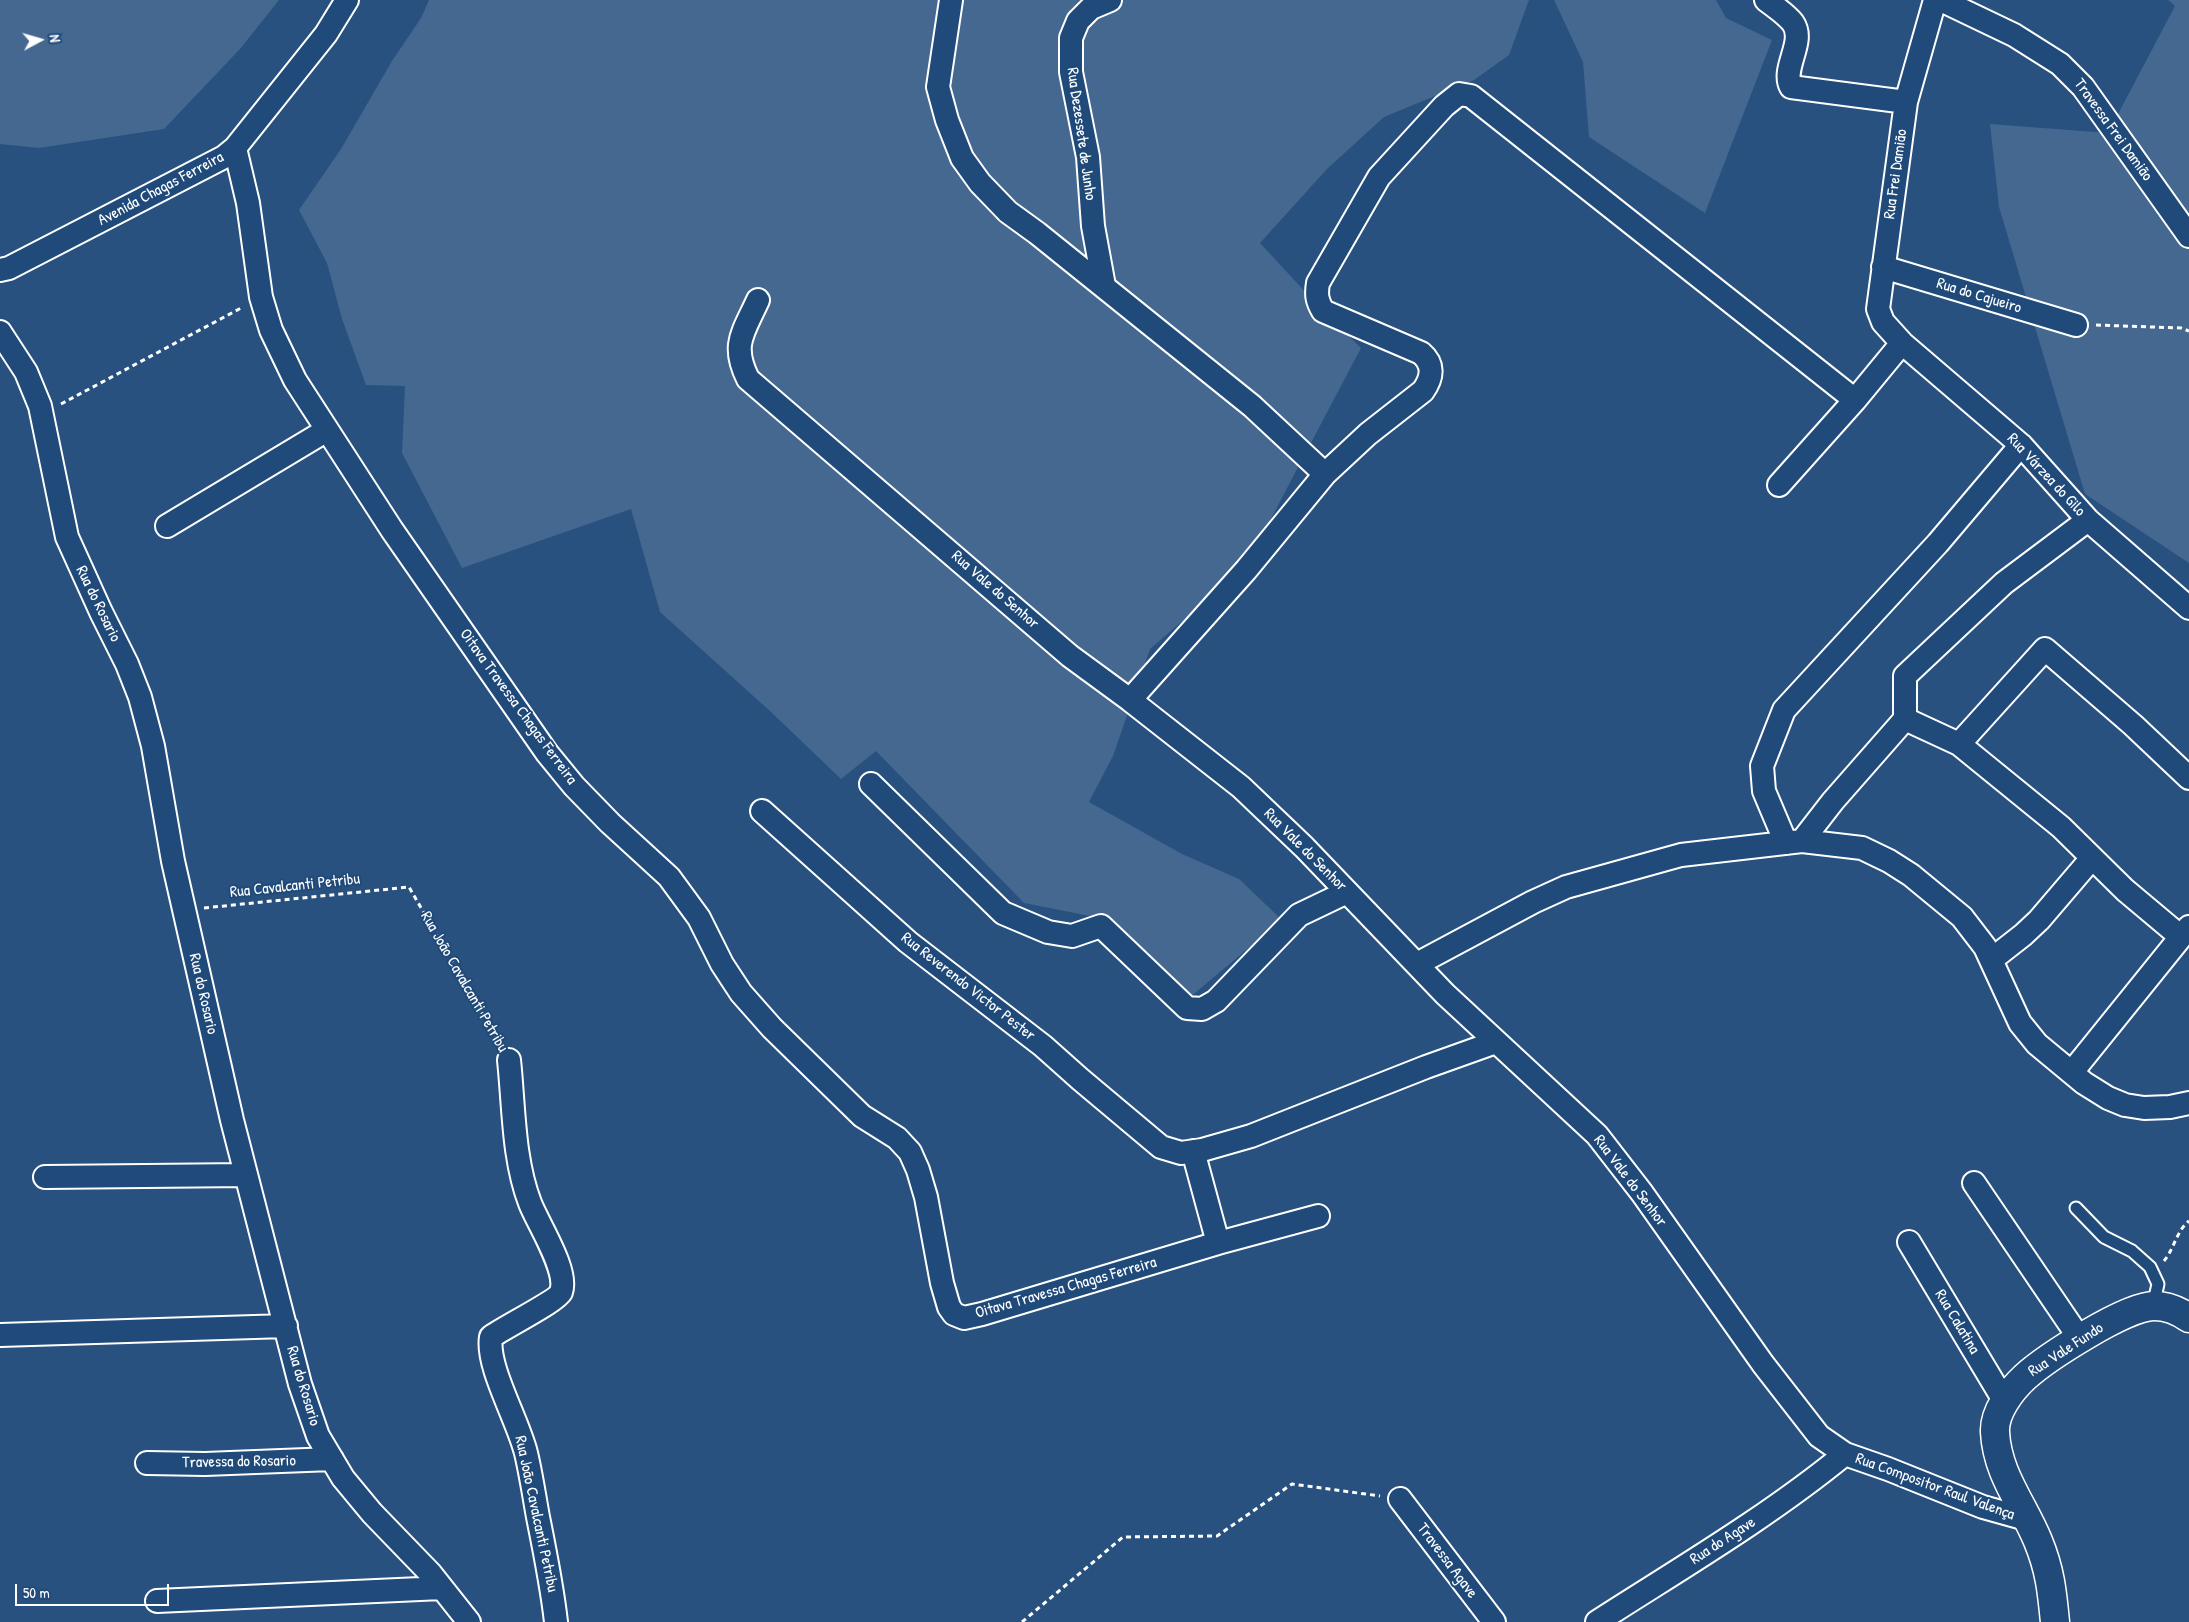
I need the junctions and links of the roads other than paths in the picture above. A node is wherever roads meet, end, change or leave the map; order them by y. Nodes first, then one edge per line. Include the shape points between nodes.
1 (347, 0) edge
2 (951, 0) edge
3 (1110, 0) edge
4 (1766, 0) edge
5 (1935, 0) edge
6 (1941, 0) edge
7 (1906, 102) junction
8 (235, 148) junction
9 (2189, 236) edge
10 (1883, 267) junction
11 (3, 272) edge
12 (1104, 286) junction
13 (758, 300) dead end
14 (2076, 325) road end
15 (0, 332) edge
16 (1902, 343) junction
17 (1855, 400) junction
18 (327, 430) junction
19 (2021, 445) junction
20 (1326, 474) junction
21 (1778, 485) dead end
22 (2088, 520) junction
23 (167, 526) dead end
24 (2189, 608) edge
25 (1130, 700) junction
26 (1905, 719) junction
27 (1959, 744) junction
28 (2189, 778) edge
29 (871, 784) dead end
30 (762, 811) dead end
31 (1794, 842) junction
32 (2092, 858) junction
33 (1347, 892) junction
34 (2185, 932) edge
35 (1991, 960) junction
36 (1417, 964) junction
37 (1496, 1042) junction
38 (509, 1060) road end
39 (2072, 1072) junction
40 (2189, 1102) edge
41 (1187, 1152) junction
42 (246, 1175) junction
43 (45, 1177) dead end
44 (1974, 1182) dead end
45 (2076, 1208) dead end
46 (1318, 1216) dead end
47 (1909, 1242) dead end
48 (1218, 1243) junction
49 (2153, 1306) junction
50 (2189, 1318) edge
51 (286, 1326) junction
52 (0, 1335) edge
53 (2080, 1339) junction
54 (2001, 1409) junction
55 (1845, 1454) junction
56 (332, 1459) junction
57 (147, 1463) dead end
58 (1400, 1499) road end
59 (2026, 1519) junction
60 (442, 1588) junction
61 (157, 1601) dead end
62 (469, 1622) edge
63 (556, 1622) edge
64 (1494, 1622) edge
65 (1597, 1622) edge
66 (2055, 1622) edge

1 - 8 street, Avenida Chagas Ferreira via 326,34
2 - 12 street via 938,87 962,158 980,183 1008,212
3 - 12 street, Rua Dezessete de Junho via 1084,14 1071,38 1071,72 1088,157 1093,226
4 - 7 street via 1796,29 1788,77 1791,88
5 - 7 street, Rua Frei Damião
6 - 9 street, Travessa Frei Damião via 2014,35 2060,64 2083,87
7 - 10 street, Rua Frei Damião
8 - 11 street, Avenida Chagas Ferreira via 224,157
8 - 18 street, Oitava Travessa Chagas Ferreira via 248,203 261,297 271,330 295,380
10 - 14 street, Rua do Cajueiro
10 - 16 street, Rua Frei Damião via 1878,309 1883,322
12 - 20 street via 1252,406
13 - 25 street, Rua Vale do Senhor via 739,342 740,363 748,379 1070,656
15 - 42 street, Rua do Rosario via 26,372 42,415 67,537 140,697 153,746 173,861
16 - 17 street
16 - 19 street, Rua Várzea do Gilo
17 - 20 street via 1471,96 1459,94 1379,177 1318,283 1316,294 1323,311 1421,353 1429,359 1432,372 1423,391 1368,434
17 - 21 street
18 - 23 street
18 - 48 street, Oitava Travessa Chagas Ferreira via 392,530 547,753 610,823 669,877 699,918 741,994 850,1105 897,1138 910,1152 926,1197 942,1283 954,1314 964,1318 982,1314
19 - 22 street, Rua Várzea do Gilo
19 - 31 street via 1938,543 1784,710 1762,766 1764,790
20 - 25 street
22 - 24 street, Rua Várzea do Gilo
22 - 26 street via 2004,583 1905,676
25 - 33 street, Rua Vale do Senhor via 1241,787
26 - 27 street
26 - 31 street
27 - 28 street via 2045,648
27 - 32 street via 2061,827
29 - 33 street via 1003,914 1048,932 1072,936 1101,926 1188,1008 1202,1009 1216,1001 1299,916
30 - 41 street, Rua Reverendo Victor Pester via 908,942 1043,1046 1133,1125 1161,1147
31 - 35 street via 1862,848 1889,861 1962,917
31 - 36 street via 1681,855 1590,879 1533,902
32 - 34 street
32 - 35 street via 2038,920
33 - 36 street, Rua Vale do Senhor
34 - 39 street
35 - 39 street via 2020,1023 2037,1044
36 - 37 street, Rua Vale do Senhor
37 - 41 street via 1251,1136
37 - 55 street, Rua Vale do Senhor via 1597,1135 1809,1426
38 - 63 street, Rua João Cavalcanti Petribu via 520,1167 530,1203 551,1245 563,1282 561,1293 553,1300 501,1329 491,1337 489,1346 526,1452 552,1583
39 - 40 street via 2108,1098 2125,1105 2170,1107
41 - 48 street
42 - 43 street
42 - 51 street, Rua do Rosario
44 - 53 street
45 - 49 lane via 2104,1237 2132,1251 2154,1273 2158,1284
46 - 48 street, Oitava Travessa Chagas Ferreira
47 - 54 street, Rua Calatina
49 - 50 street via 2171,1309
49 - 53 street, Rua Vale Fundo via 2130,1311
51 - 52 street
51 - 56 street, Rua do Rosario via 300,1384 318,1436
53 - 54 street, Rua Vale Fundo via 2025,1377
54 - 59 street via 1994,1431 1998,1456
55 - 59 street, Rua Compositor Raul Valença via 1983,1507
55 - 65 street, Rua do Agave via 1807,1485
56 - 57 street, Travessa do Rosario
56 - 60 street, Rua do Rosario via 372,1513
58 - 64 street, Travessa Agave
59 - 66 street via 2037,1539 2051,1580
60 - 61 street
60 - 62 street, Rua do Rosario

